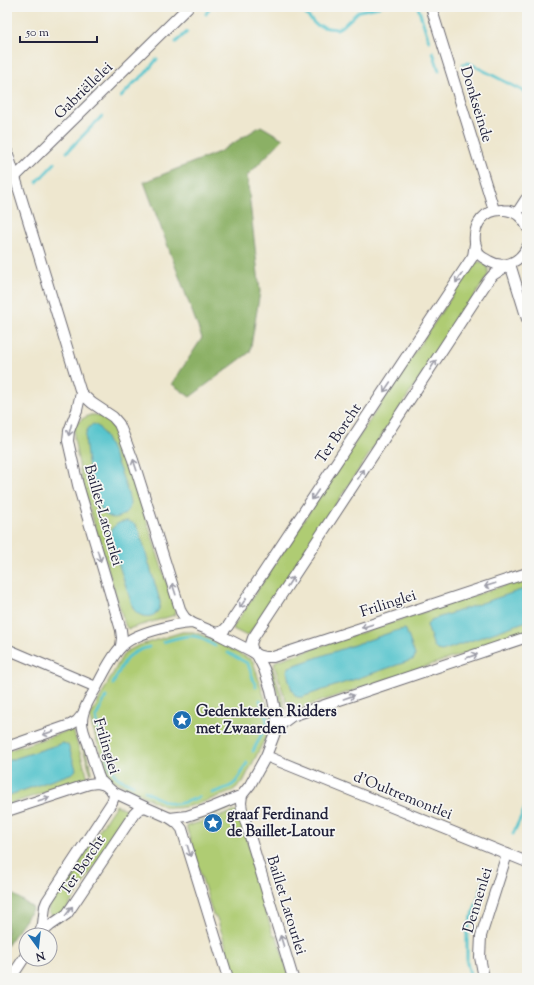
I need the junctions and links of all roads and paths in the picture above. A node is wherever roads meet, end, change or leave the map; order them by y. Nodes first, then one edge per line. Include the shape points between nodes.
1 (188, 7) edge
2 (431, 7) edge
3 (7, 151) edge
4 (15, 177) junction
5 (526, 199) dead end
6 (494, 210) junction
7 (516, 213) junction
8 (527, 227) edge
9 (475, 244) junction
10 (527, 247) edge
11 (510, 264) junction
12 (527, 320) edge
13 (81, 392) junction
14 (527, 573) edge
15 (192, 623) junction
16 (216, 632) junction
17 (527, 637) edge
18 (121, 646) junction
19 (7, 649) edge
20 (255, 654) junction
21 (96, 687) junction
22 (82, 715) junction
23 (276, 730) junction
24 (7, 746) edge
25 (266, 756) junction
26 (104, 785) junction
27 (113, 792) junction
28 (242, 795) junction
29 (145, 807) junction
30 (7, 811) edge
31 (170, 818) junction
32 (507, 854) junction
33 (527, 862) edge
34 (42, 927) edge
35 (49, 927) edge
36 (18, 966) edge
37 (10, 978) edge
38 (228, 978) edge
39 (293, 978) edge
40 (484, 978) edge

1 - 4 street, Gabriëllelei
2 - 6 street, Donkseinde
3 - 4 street
4 - 13 street
5 - 7 street
6 - 7 street via 510,210
6 - 9 street via 480,220 476,228
7 - 8 street
9 - 11 street via 479,254 492,263
9 -> 16 street, Ter Borcht via 470,262 233,620 223,630
10 - 11 street via 515,262
11 - 12 street
20 -> 11 street via 251,644 253,638 483,289 493,275
15 -> 13 street via 181,612 133,460 119,424
13 -> 18 street, Baillet-Latourlei via 68,441 78,485 121,630
14 -> 20 street, Frilinglei via 273,657 265,658
15 - 16 street, Frilinglei
15 - 18 street, Frilinglei via 154,630
16 - 20 street, Frilinglei
23 -> 17 street via 292,716
18 - 21 street, Frilinglei
19 - 21 street
20 - 23 street via 264,669 271,690 276,711
21 - 22 street, Frilinglei
22 -> 24 street, Frilinglei via 70,725
22 - 26 street, Frilinglei via 85,734 100,780
23 - 25 street
25 - 28 street
25 - 32 street, d'Oultremontlei
26 - 27 street, Frilinglei
30 -> 26 street, Frilinglei via 89,784
27 - 29 street, Frilinglei
27 - 34 street, Ter Borcht via 112,802 45,906
28 - 31 street via 187,816
39 -> 28 street, Baillet Latourlei via 242,810
29 - 31 street, Frilinglei
35 -> 29 street, Ter Borcht via 67,914 134,814
31 -> 38 street via 182,829
32 - 33 street, d'Oultremontlei
32 - 40 street, Dennenlei via 481,936 480,957
36 - 37 street

